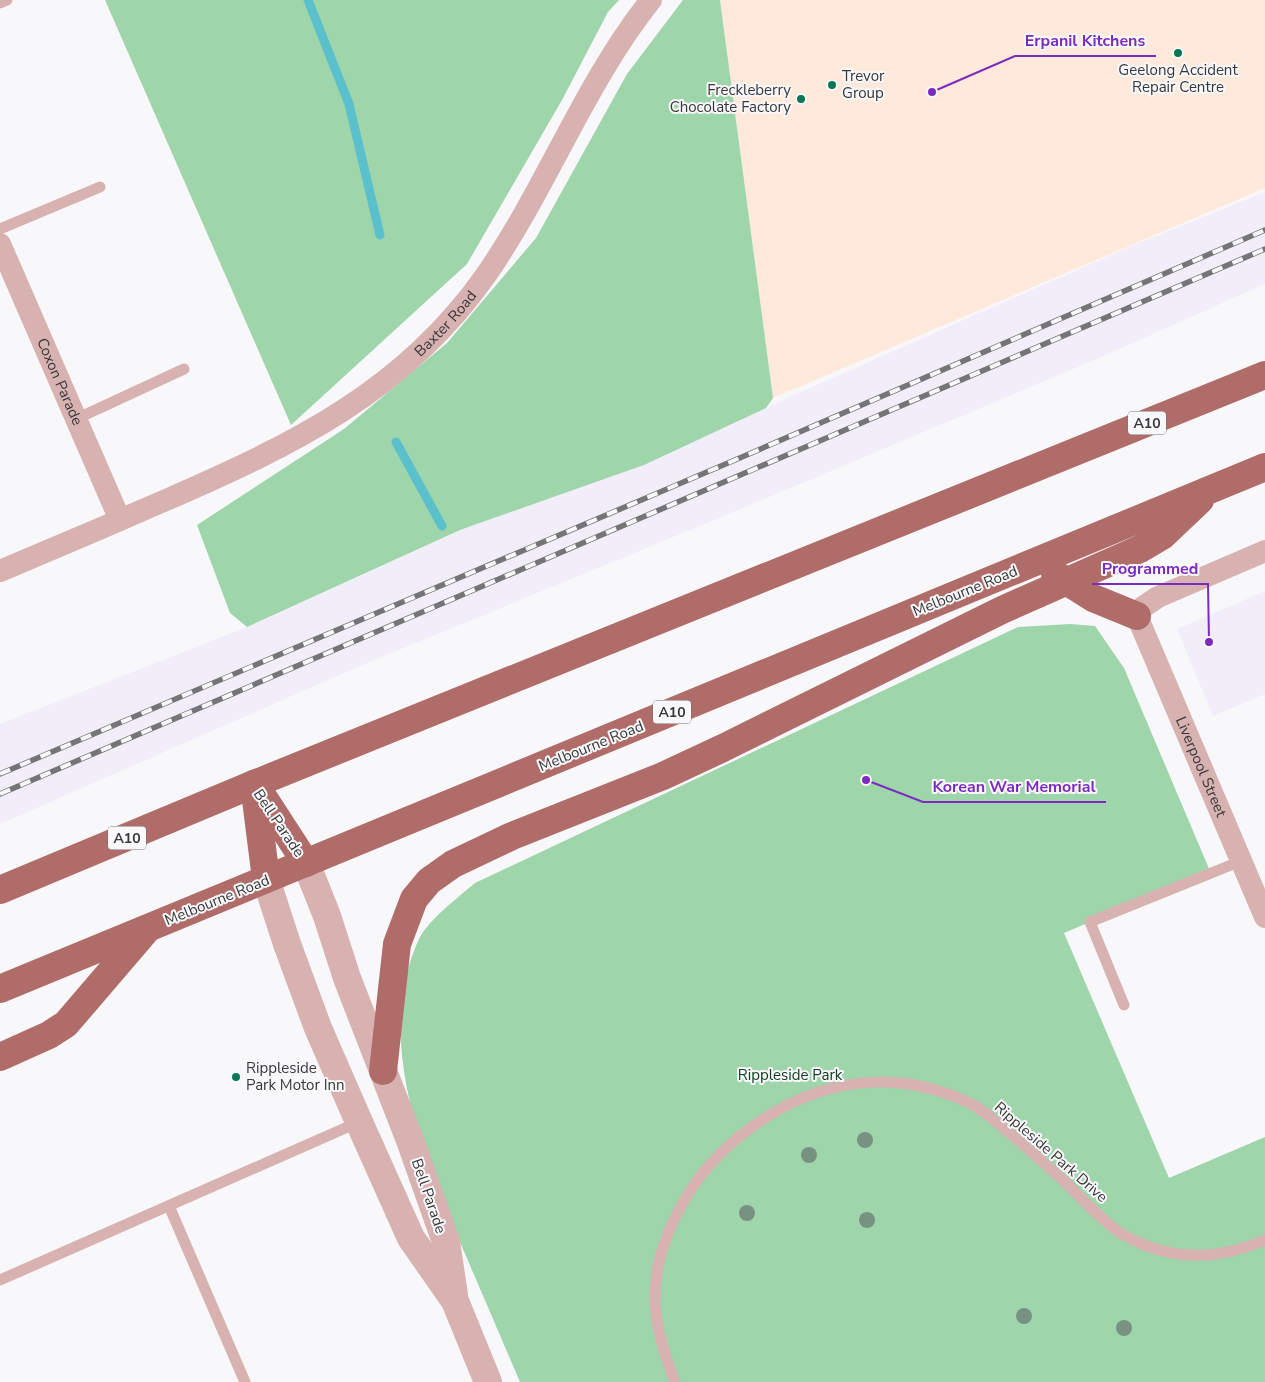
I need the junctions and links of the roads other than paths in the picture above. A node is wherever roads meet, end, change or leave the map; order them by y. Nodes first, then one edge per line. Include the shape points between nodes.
1 (7, 0) edge
2 (651, 0) edge
3 (0, 3) edge
4 (100, 187) dead end
5 (0, 229) edge
6 (0, 244) edge
7 (184, 369) dead end
8 (1265, 375) edge
9 (76, 419) junction
10 (1265, 467) edge
11 (1214, 488) junction
12 (120, 520) junction
13 (1265, 551) edge
14 (1038, 561) junction
15 (0, 571) edge
16 (1065, 582) junction
17 (1137, 616) junction
18 (254, 784) junction
19 (1241, 861) junction
20 (306, 863) junction
21 (266, 879) junction
22 (0, 890) edge
23 (1265, 917) edge
24 (148, 928) junction
25 (0, 989) edge
26 (1124, 1005) dead end
27 (0, 1057) edge
28 (383, 1071) junction
29 (359, 1122) junction
30 (170, 1206) junction
31 (1265, 1240) edge
32 (0, 1280) edge
33 (455, 1301) junction
34 (245, 1382) edge
35 (488, 1382) edge
36 (675, 1382) edge

1 - 3 lane
2 - 12 street, Baxter Road via 606,64 508,241 485,276 424,347 371,392 313,430 213,480
4 - 5 lane
6 - 9 street, Coxon Parade
7 - 9 lane
8 - 18 highway, A10
9 - 12 street, Coxon Parade
10 - 11 highway, Melbourne Road / A10
11 - 14 highway, Melbourne Road / A10
11 - 16 highway via 1162,536
12 - 15 street, Baxter Road
13 - 17 street via 1158,597 1143,607
14 - 16 highway
14 - 20 highway, Melbourne Road / A10
16 - 17 highway via 1102,603
16 - 28 highway via 663,776 480,849 429,881 414,899 397,944
17 - 19 street, Liverpool Street
18 - 20 highway, Bell Parade
18 - 21 highway, Bell Parade
18 - 22 highway, A10
19 - 23 street, Liverpool Street
19 - 26 lane via 1090,922
20 - 21 highway, Melbourne Road / A10
20 - 28 street, Bell Parade
21 - 24 highway, Melbourne Road / A10
21 - 29 street, Bell Parade via 318,1028
24 - 25 highway, Melbourne Road / A10
24 - 27 highway via 66,1024
28 - 33 street, Bell Parade via 446,1242
29 - 30 lane
29 - 33 street, Bell Parade via 411,1238
30 - 32 lane
30 - 34 lane
31 - 36 lane, Rippleside Park Drive via 1218,1255 1189,1256 1156,1249 1121,1233 1021,1142 978,1108 934,1088 896,1081 857,1083 794,1102 758,1121 730,1142 704,1170 680,1205 655,1273 655,1317
33 - 35 street, Bell Parade

